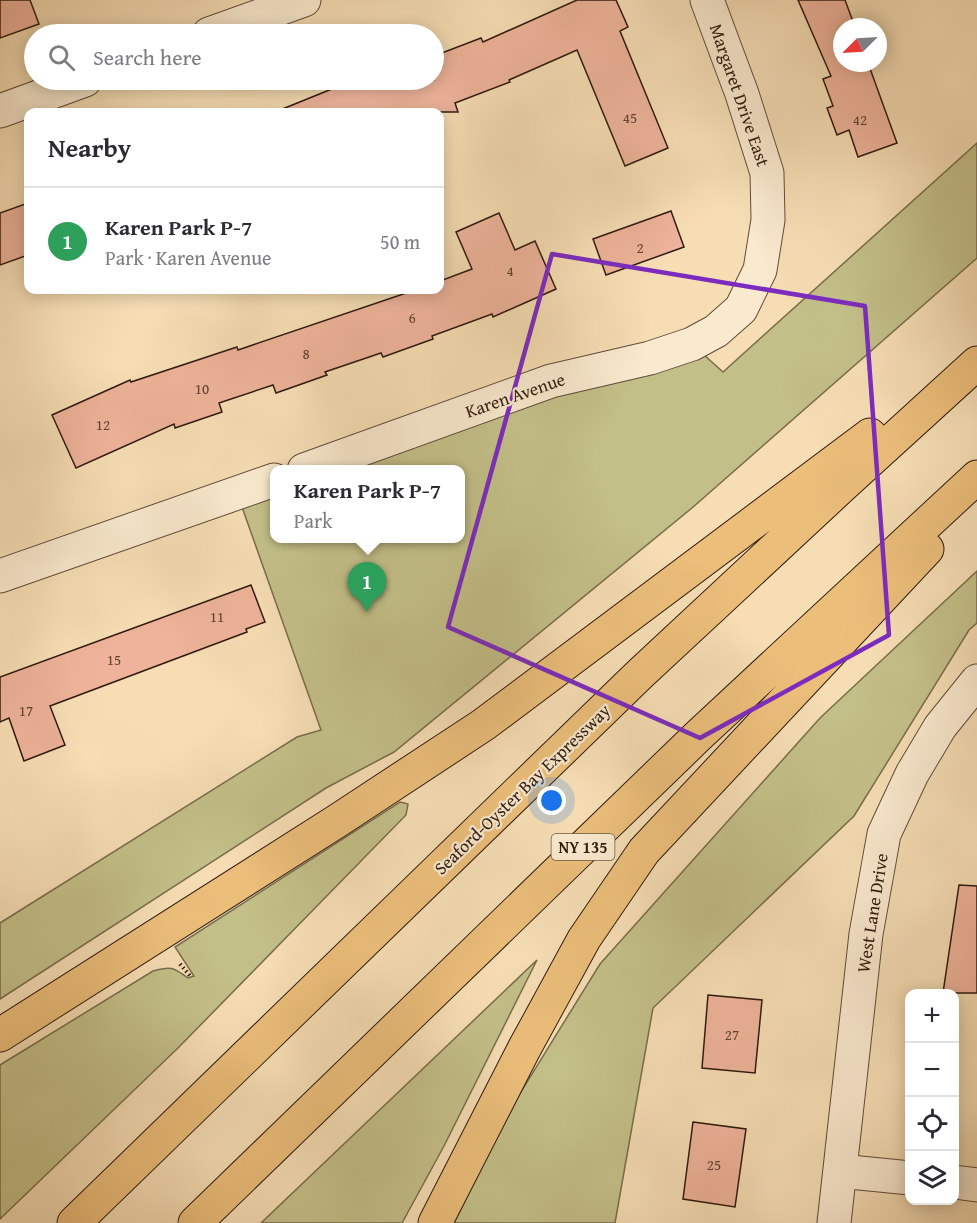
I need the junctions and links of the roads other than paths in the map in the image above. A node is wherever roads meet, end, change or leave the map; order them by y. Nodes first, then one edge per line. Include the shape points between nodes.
1 (304, 0) edge
2 (707, 0) edge
3 (237, 24) edge
4 (58, 90) edge
5 (0, 111) edge
6 (724, 323) joint
7 (977, 354) edge
8 (977, 363) edge
9 (318, 465) edge
10 (977, 477) edge
11 (270, 481) edge
12 (977, 496) edge
13 (0, 576) edge
14 (977, 681) edge
15 (0, 1035) edge
16 (840, 1171) junction
17 (905, 1178) edge
18 (959, 1183) edge
19 (977, 1185) edge
20 (74, 1223) edge
21 (195, 1223) edge
22 (435, 1223) edge
23 (834, 1223) edge

1 - 3 street
2 - 6 street, Margaret Drive East via 767,172 768,220 760,270 741,309
4 - 5 street
6 - 9 street, Karen Avenue via 692,344 551,381
7 - 15 highway via 483,725
8 - 20 highway, Seaford-Oyster Bay Expressway via 640,674
10 - 21 highway, NY 135 via 698,735
11 - 13 street
12 - 22 highway via 644,851 584,939
14 - 16 street, West Lane Drive via 940,727 884,834 866,934
16 - 17 street
16 - 23 street, West Lane Drive
18 - 19 street

